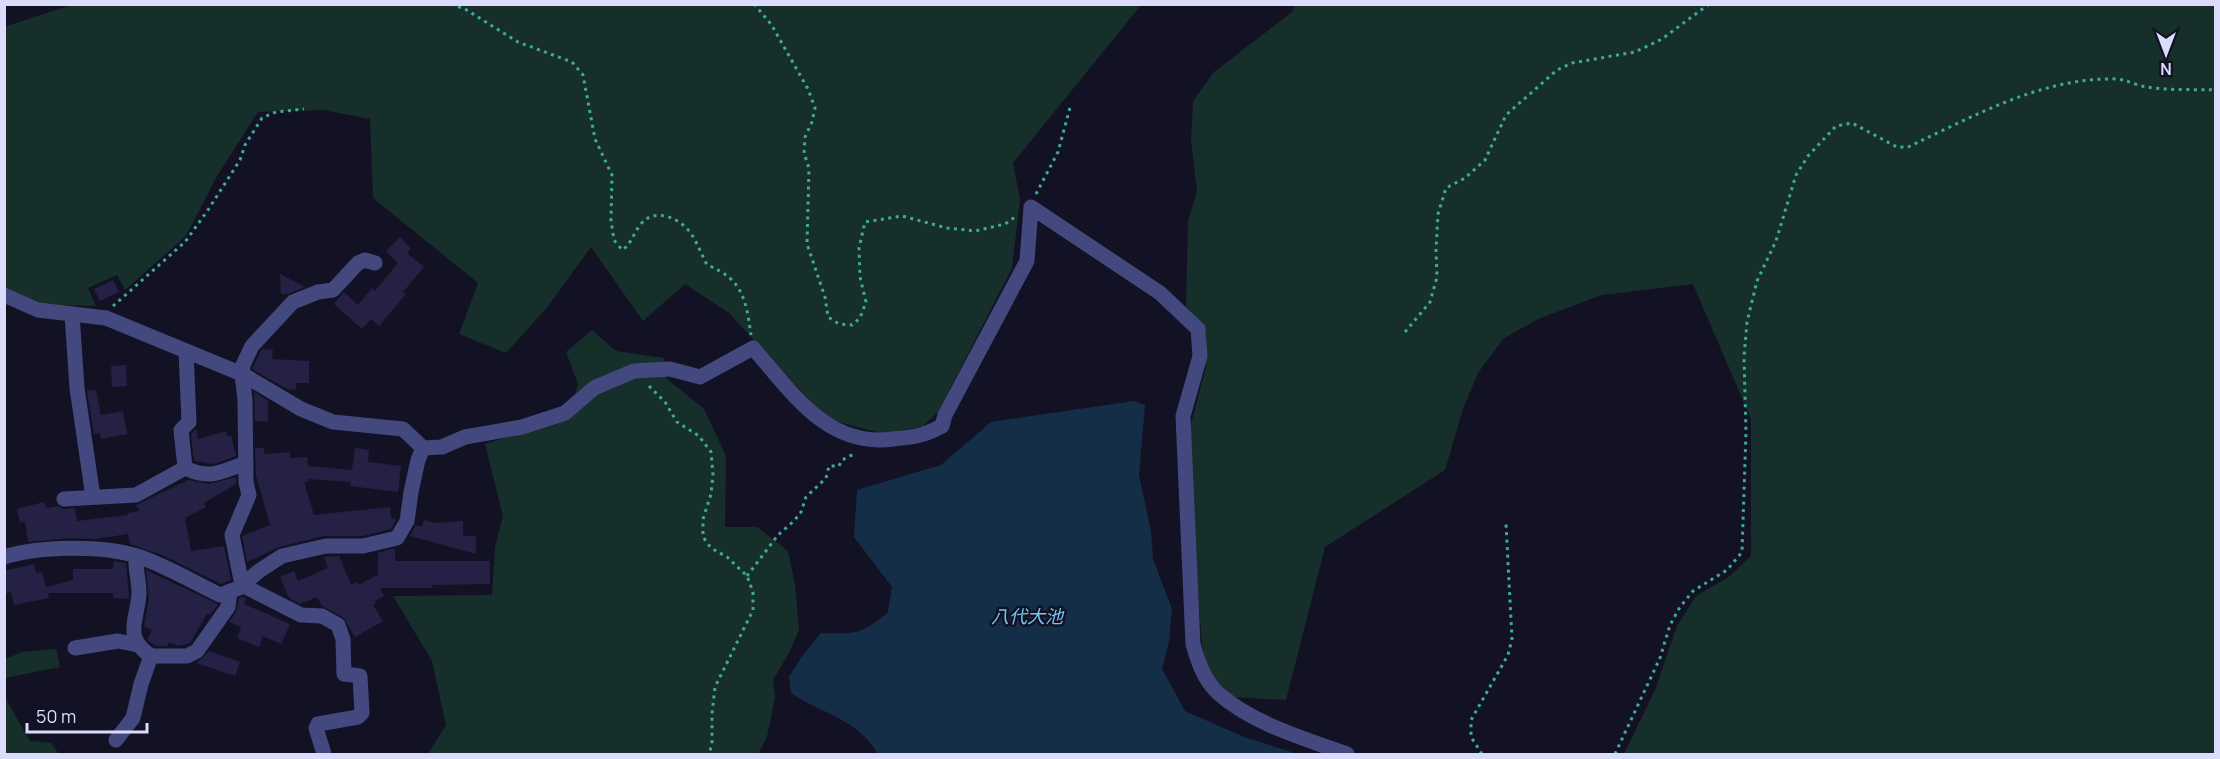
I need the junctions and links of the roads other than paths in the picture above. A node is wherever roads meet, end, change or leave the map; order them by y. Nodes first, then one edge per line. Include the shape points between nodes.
1 (375, 262) dead end
2 (4, 295) edge
3 (72, 314) junction
4 (186, 351) junction
5 (242, 375) junction
6 (423, 448) junction
7 (246, 463) junction
8 (185, 468) junction
9 (93, 497) junction
10 (64, 499) dead end
11 (136, 556) junction
12 (4, 557) edge
13 (236, 588) junction
14 (138, 645) junction
15 (75, 648) dead end
16 (151, 656) junction
17 (116, 740) dead end
18 (324, 754) edge
19 (1347, 754) edge

1 - 5 street via 358,263 333,290 293,302 252,346
2 - 3 street via 38,310
3 - 4 street via 101,317
3 - 9 street via 77,387
4 - 5 street
4 - 8 street via 189,422 182,430
5 - 6 street via 301,409 333,422 403,429
5 - 7 street
6 - 13 street via 408,521 397,538 282,555
6 - 19 street via 442,447 465,437 522,427 565,413 594,388 634,371 670,369 700,377 753,348 813,416 845,435 872,440 925,436 942,426 1026,261 1031,207 1160,293 1198,329 1200,356 1183,416 1193,644 1205,676 1232,703 1280,729
7 - 8 street via 209,476
7 - 13 street via 249,495 232,535
8 - 9 street via 136,495
9 - 10 street
11 - 12 street via 81,547
11 - 13 street via 220,595
11 - 14 street via 139,597 133,629
13 - 16 street via 198,651 187,656
13 - 18 street via 301,615 322,616 338,626 343,639 344,674 360,676 362,713 318,724
14 - 15 street via 118,641
14 - 16 street
16 - 17 street via 133,718

